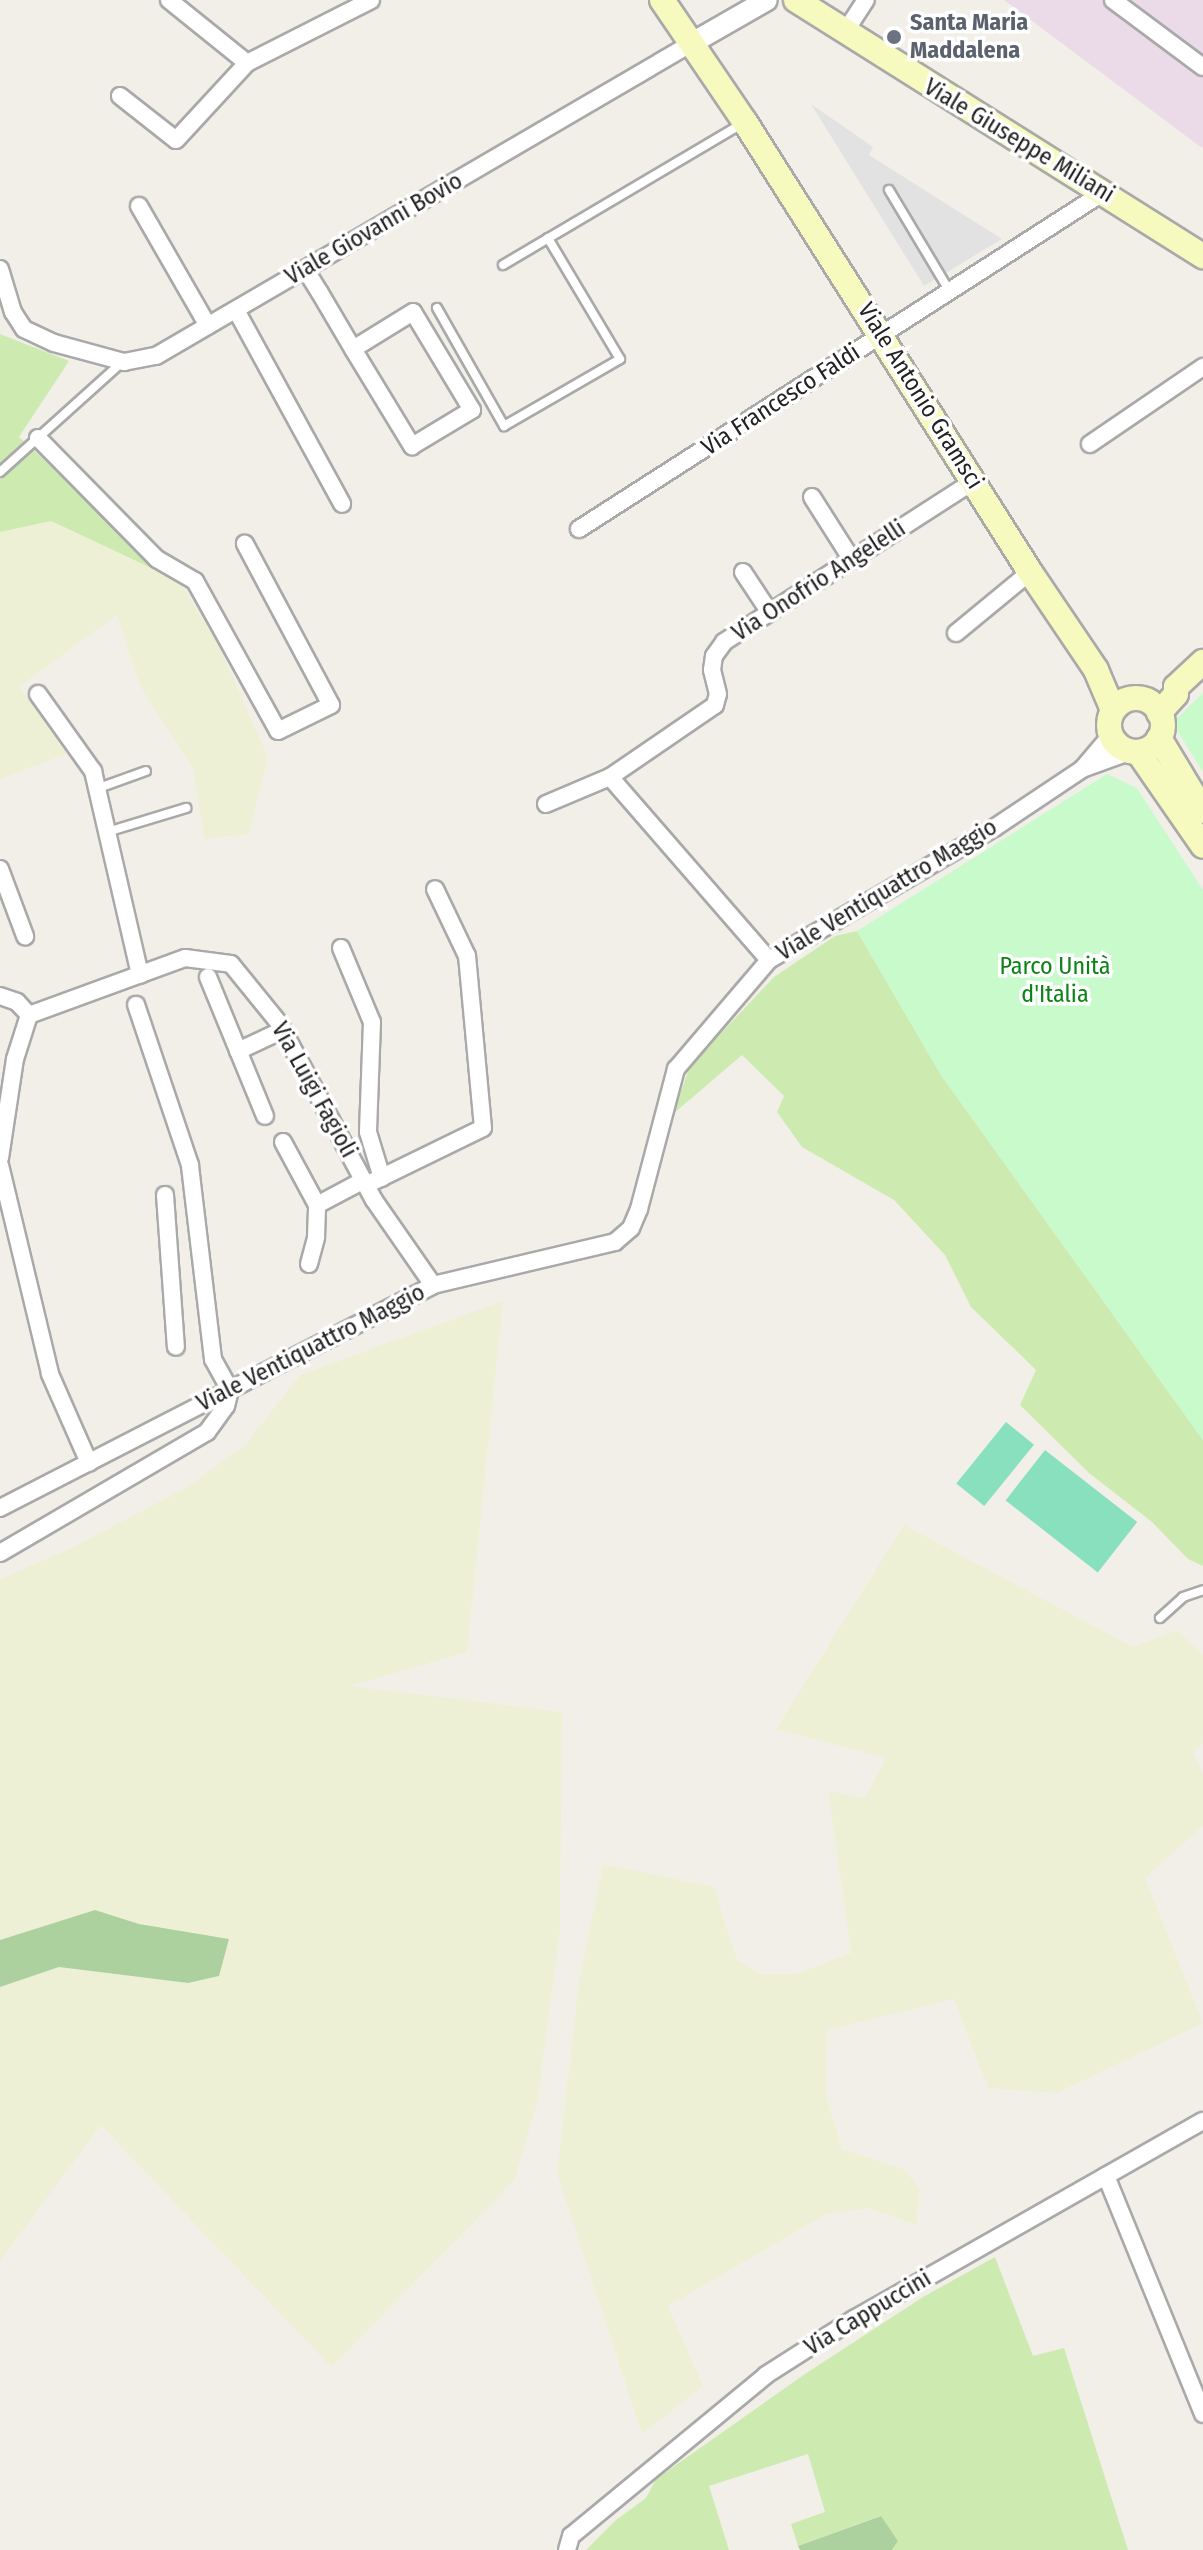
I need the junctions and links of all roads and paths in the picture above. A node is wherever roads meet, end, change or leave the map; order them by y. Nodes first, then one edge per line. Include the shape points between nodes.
1 (169, 0) edge
2 (662, 0) edge
3 (767, 0) edge
4 (796, 0) edge
5 (1113, 0) edge
6 (360, 2) edge
7 (859, 2) edge
8 (845, 32) junction
9 (692, 43) junction
10 (247, 63) junction
11 (1203, 67) edge
12 (120, 96) dead end
13 (745, 122) junction
14 (889, 190) dead end
15 (1104, 192) junction
16 (139, 206) dead end
17 (548, 238) junction
18 (1203, 256) edge
19 (503, 265) dead end
20 (0, 269) edge
21 (305, 269) junction
22 (950, 292) junction
23 (437, 308) dead end
24 (236, 310) junction
25 (0, 320) edge
26 (208, 326) junction
27 (24, 329) junction
28 (883, 335) junction
29 (353, 349) junction
30 (124, 362) junction
31 (1203, 367) edge
32 (38, 438) junction
33 (1090, 444) dead end
34 (0, 472) edge
35 (974, 481) junction
36 (812, 497) dead end
37 (342, 504) dead end
38 (579, 529) dead end
39 (245, 544) dead end
40 (852, 560) junction
41 (743, 572) dead end
42 (1030, 572) junction
43 (770, 613) junction
44 (956, 633) dead end
45 (1203, 662) edge
46 (38, 694) dead end
47 (1138, 706) junction
48 (1111, 735) junction
49 (1159, 738) junction
50 (1134, 752) junction
51 (1082, 769) junction
52 (146, 771) dead end
53 (610, 777) junction
54 (96, 789) junction
55 (546, 804) dead end
56 (186, 808) dead end
57 (1203, 811) edge
58 (107, 832) junction
59 (1203, 846) edge
60 (0, 869) edge
61 (435, 889) dead end
62 (25, 936) dead end
63 (341, 948) dead end
64 (769, 960) junction
65 (140, 975) junction
66 (208, 977) dead end
67 (0, 996) edge
68 (136, 1005) dead end
69 (29, 1015) junction
70 (283, 1030) junction
71 (238, 1051) junction
72 (265, 1116) dead end
73 (283, 1142) dead end
74 (0, 1158) edge
75 (0, 1165) edge
76 (371, 1181) junction
77 (165, 1195) dead end
78 (317, 1205) junction
79 (198, 1236) junction
80 (168, 1239) junction
81 (309, 1264) dead end
82 (433, 1285) junction
83 (176, 1347) dead end
84 (230, 1390) junction
85 (89, 1463) junction
86 (0, 1508) edge
87 (0, 1553) edge
88 (1203, 1590) edge
89 (1160, 1618) dead end
90 (1203, 2121) edge
91 (1106, 2176) junction
92 (1203, 2414) edge
93 (567, 2550) edge

1 - 10 street
2 - 9 main road, Viale Antonio Gramsci
3 - 9 street, Viale Giovanni Bovio
4 - 8 main road, Viale Giuseppe Miliani
5 - 11 street
6 - 10 street
7 - 8 street
8 - 15 main road, Viale Giuseppe Miliani
9 - 13 main road, Viale Antonio Gramsci
9 - 21 street, Viale Giovanni Bovio
10 - 12 street via 176,140
13 - 17 lane
13 - 28 main road, Viale Antonio Gramsci
14 - 22 lane
15 - 18 main road, Viale Giuseppe Miliani
15 - 22 street, Via Francesco Faldi
16 - 26 street
17 - 19 lane
17 - 23 lane via 620,359 504,426
20 - 27 street
21 - 24 street, Viale Giovanni Bovio
21 - 29 street
22 - 28 street, Via Francesco Faldi
24 - 26 street, Viale Giovanni Bovio
24 - 37 street
25 - 27 street, Viale Giovanni Bovio
26 - 30 street, Viale Giovanni Bovio via 156,356
27 - 30 street, Viale Giovanni Bovio
28 - 35 main road, Viale Antonio Gramsci
28 - 38 street, Via Francesco Faldi
29 - 29 street via 412,446 472,410 413,312
30 - 32 lane
31 - 33 street
32 - 34 lane
32 - 39 street via 157,559 195,581 278,731 331,705
35 - 40 street, Via Onofrio Angelelli
35 - 42 main road, Viale Antonio Gramsci
36 - 40 street
40 - 43 street, Via Onofrio Angelelli
41 - 43 street
42 - 44 street
42 - 47 main road, Viale Antonio Gramsci via 1096,670
43 - 53 street, Via Onofrio Angelelli via 724,642 714,656 715,705
45 - 47 main road via 1176,687
46 - 54 street via 93,771
47 - 48 main road via 1110,718
47 - 49 main road via 1162,721
48 - 50 main road via 1121,748
48 - 51 street, Viale Ventiquattro Maggio
49 - 50 main road
49 - 57 main road
50 - 51 street, Viale Ventiquattro Maggio
50 - 59 main road
51 - 64 street, Viale Ventiquattro Maggio via 994,828
52 - 54 lane
53 - 55 street, Via Onofrio Angelelli
53 - 64 street
54 - 58 street
56 - 58 lane
58 - 65 street
60 - 62 street
61 - 76 street via 467,956 483,1128
63 - 76 street via 372,1022
64 - 82 street, Viale Ventiquattro Maggio via 676,1069 631,1228 615,1242
65 - 69 street, Via Luigi Fagioli
65 - 70 street, Via Luigi Fagioli via 185,958 231,964
66 - 71 street
67 - 69 street via 17,1002
68 - 79 street via 190,1165
69 - 74 street via 15,1059
70 - 71 street
70 - 76 street, Via Luigi Fagioli
71 - 72 street
73 - 78 street
75 - 85 street via 50,1374
76 - 78 street, Via Luigi Fagioli
76 - 82 street, Via Luigi Fagioli
77 - 80 street
78 - 81 street
79 - 80 street
79 - 84 street via 213,1359
80 - 83 street
82 - 84 street, Viale Ventiquattro Maggio
84 - 85 street, Viale Ventiquattro Maggio
84 - 87 street via 226,1406 207,1432
85 - 86 street, Viale Ventiquattro Maggio
88 - 89 lane via 1183,1597
90 - 91 street, Via Cappuccini
91 - 92 street
91 - 93 street, Via Cappuccini via 766,2375 571,2536

